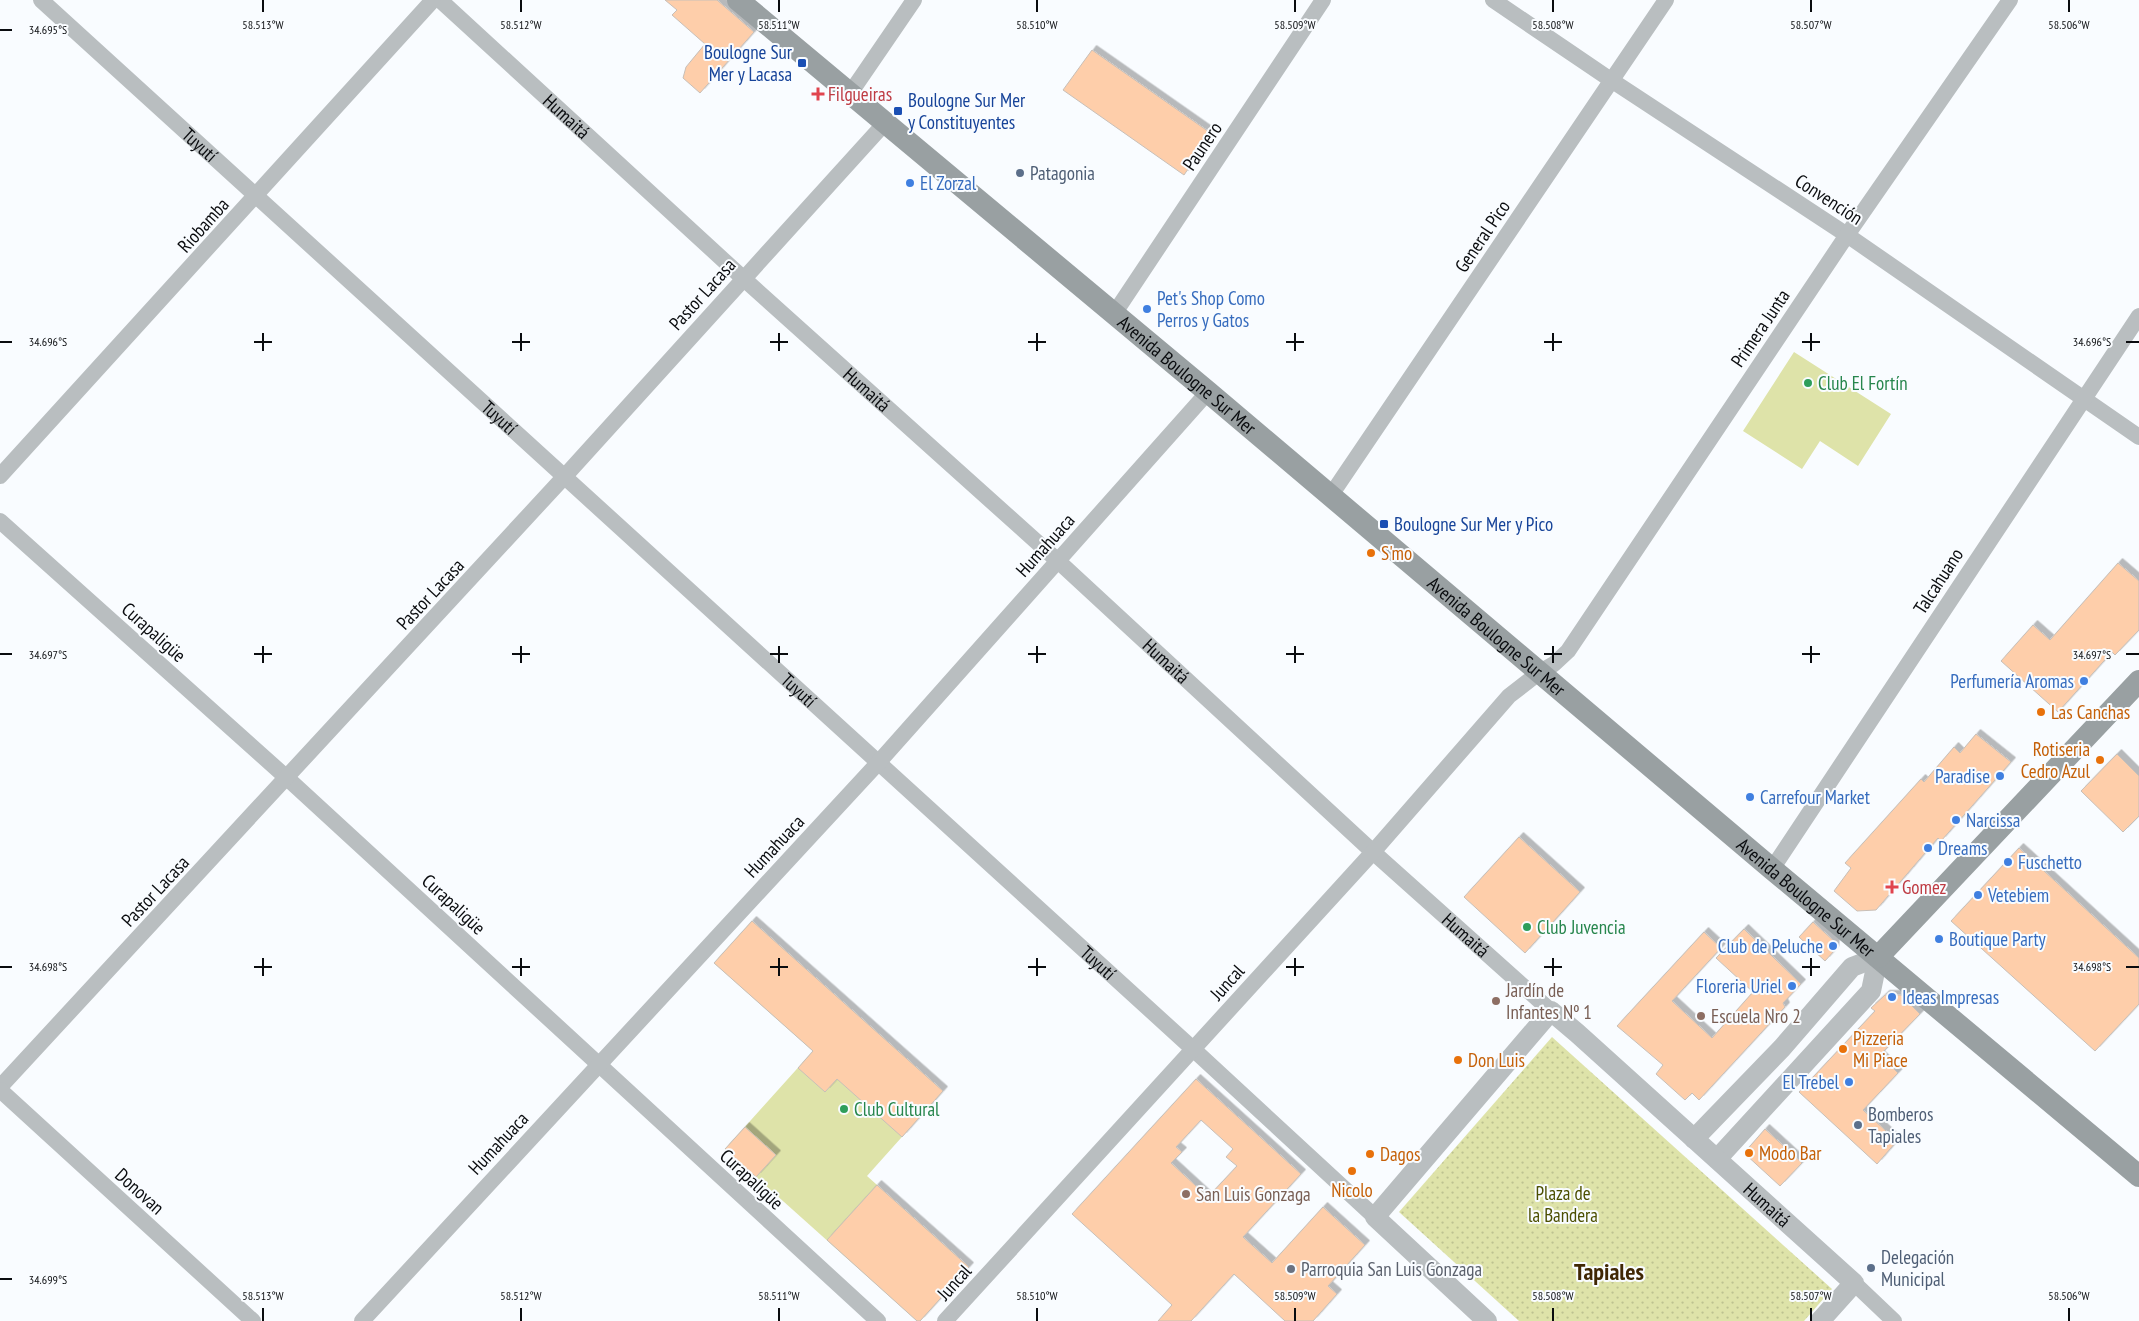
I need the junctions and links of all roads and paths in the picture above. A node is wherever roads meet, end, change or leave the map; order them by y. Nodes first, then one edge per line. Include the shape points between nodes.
1 (41, 0) edge
2 (433, 0) edge
3 (440, 0) edge
4 (738, 0) edge
5 (914, 0) edge
6 (1323, 0) edge
7 (1494, 0) edge
8 (1666, 0) edge
9 (2010, 0) edge
10 (1611, 80) junction
11 (849, 95) junction
12 (885, 123) junction
13 (256, 196) junction
14 (1846, 234) junction
15 (744, 279) junction
16 (1114, 314) junction
17 (2139, 316) edge
18 (1208, 392) junction
19 (2083, 399) junction
20 (2139, 437) edge
21 (0, 476) edge
22 (565, 476) junction
23 (1331, 495) junction
24 (0, 521) edge
25 (1058, 561) junction
26 (1540, 672) junction
27 (2139, 681) edge
28 (878, 763) junction
29 (287, 778) junction
30 (1373, 852) junction
31 (1772, 869) junction
32 (1878, 957) junction
33 (1551, 1011) junction
34 (1782, 1048) junction
35 (1193, 1049) junction
36 (598, 1064) junction
37 (1800, 1068) junction
38 (0, 1089) edge
39 (1694, 1139) junction
40 (1717, 1159) junction
41 (2139, 1176) edge
42 (1375, 1217) junction
43 (1854, 1283) junction
44 (253, 1321) edge
45 (362, 1321) edge
46 (878, 1321) edge
47 (945, 1321) edge
48 (1487, 1321) edge
49 (1820, 1321) edge
50 (1894, 1321) edge

1 - 13 street, Tuyutí
2 - 13 street, Riobamba
3 - 15 street, Humaitá
4 - 11 main road, Avenida Boulogne Sur Mer
5 - 11 street
6 - 16 street, Paunero
7 - 10 street, Convención
8 - 10 street, General Pico
9 - 14 street, Primera Junta
10 - 14 street, Convención
10 - 23 street, General Pico
11 - 12 main road, Avenida Boulogne Sur Mer
12 - 15 street, Pastor Lacasa
12 - 16 main road, Avenida Boulogne Sur Mer
13 - 21 street, Riobamba
13 - 22 street, Tuyutí
14 - 19 street, Convención
14 - 26 street, Primera Junta via 1568,651
15 - 22 street, Pastor Lacasa
15 - 25 street, Humaitá
16 - 18 main road, Avenida Boulogne Sur Mer
17 - 19 street, Talcahuano
18 - 23 main road, Avenida Boulogne Sur Mer
18 - 25 street, Humahuaca
19 - 20 street, Convención
19 - 31 street, Talcahuano
22 - 28 street, Tuyutí
22 - 29 street, Pastor Lacasa
23 - 26 main road, Avenida Boulogne Sur Mer
24 - 29 street, Curapaligüe
25 - 28 street, Humahuaca
25 - 30 street, Humaitá
26 - 30 street, Juncal via 1509,696
26 - 31 main road, Avenida Boulogne Sur Mer
27 - 32 main road
28 - 35 street, Tuyutí
28 - 36 street, Humahuaca
29 - 36 street, Curapaligüe
29 - 38 street, Pastor Lacasa
30 - 33 street, Humaitá
30 - 35 street, Juncal
31 - 32 main road, Avenida Boulogne Sur Mer
32 - 34 street via 1852,967
32 - 37 street via 1870,990
32 - 41 main road, Avenida Boulogne Sur Mer
33 - 39 street, Humaitá
33 - 42 street
34 - 37 street
34 - 39 street
35 - 42 street, Tuyutí
35 - 47 street, Juncal
36 - 45 street, Humahuaca
36 - 46 street, Curapaligüe
37 - 40 street
38 - 44 street, Donovan
39 - 40 street, Humaitá
40 - 43 street, Humaitá
42 - 48 street, Tuyutí
43 - 49 street
43 - 50 street, Humaitá

